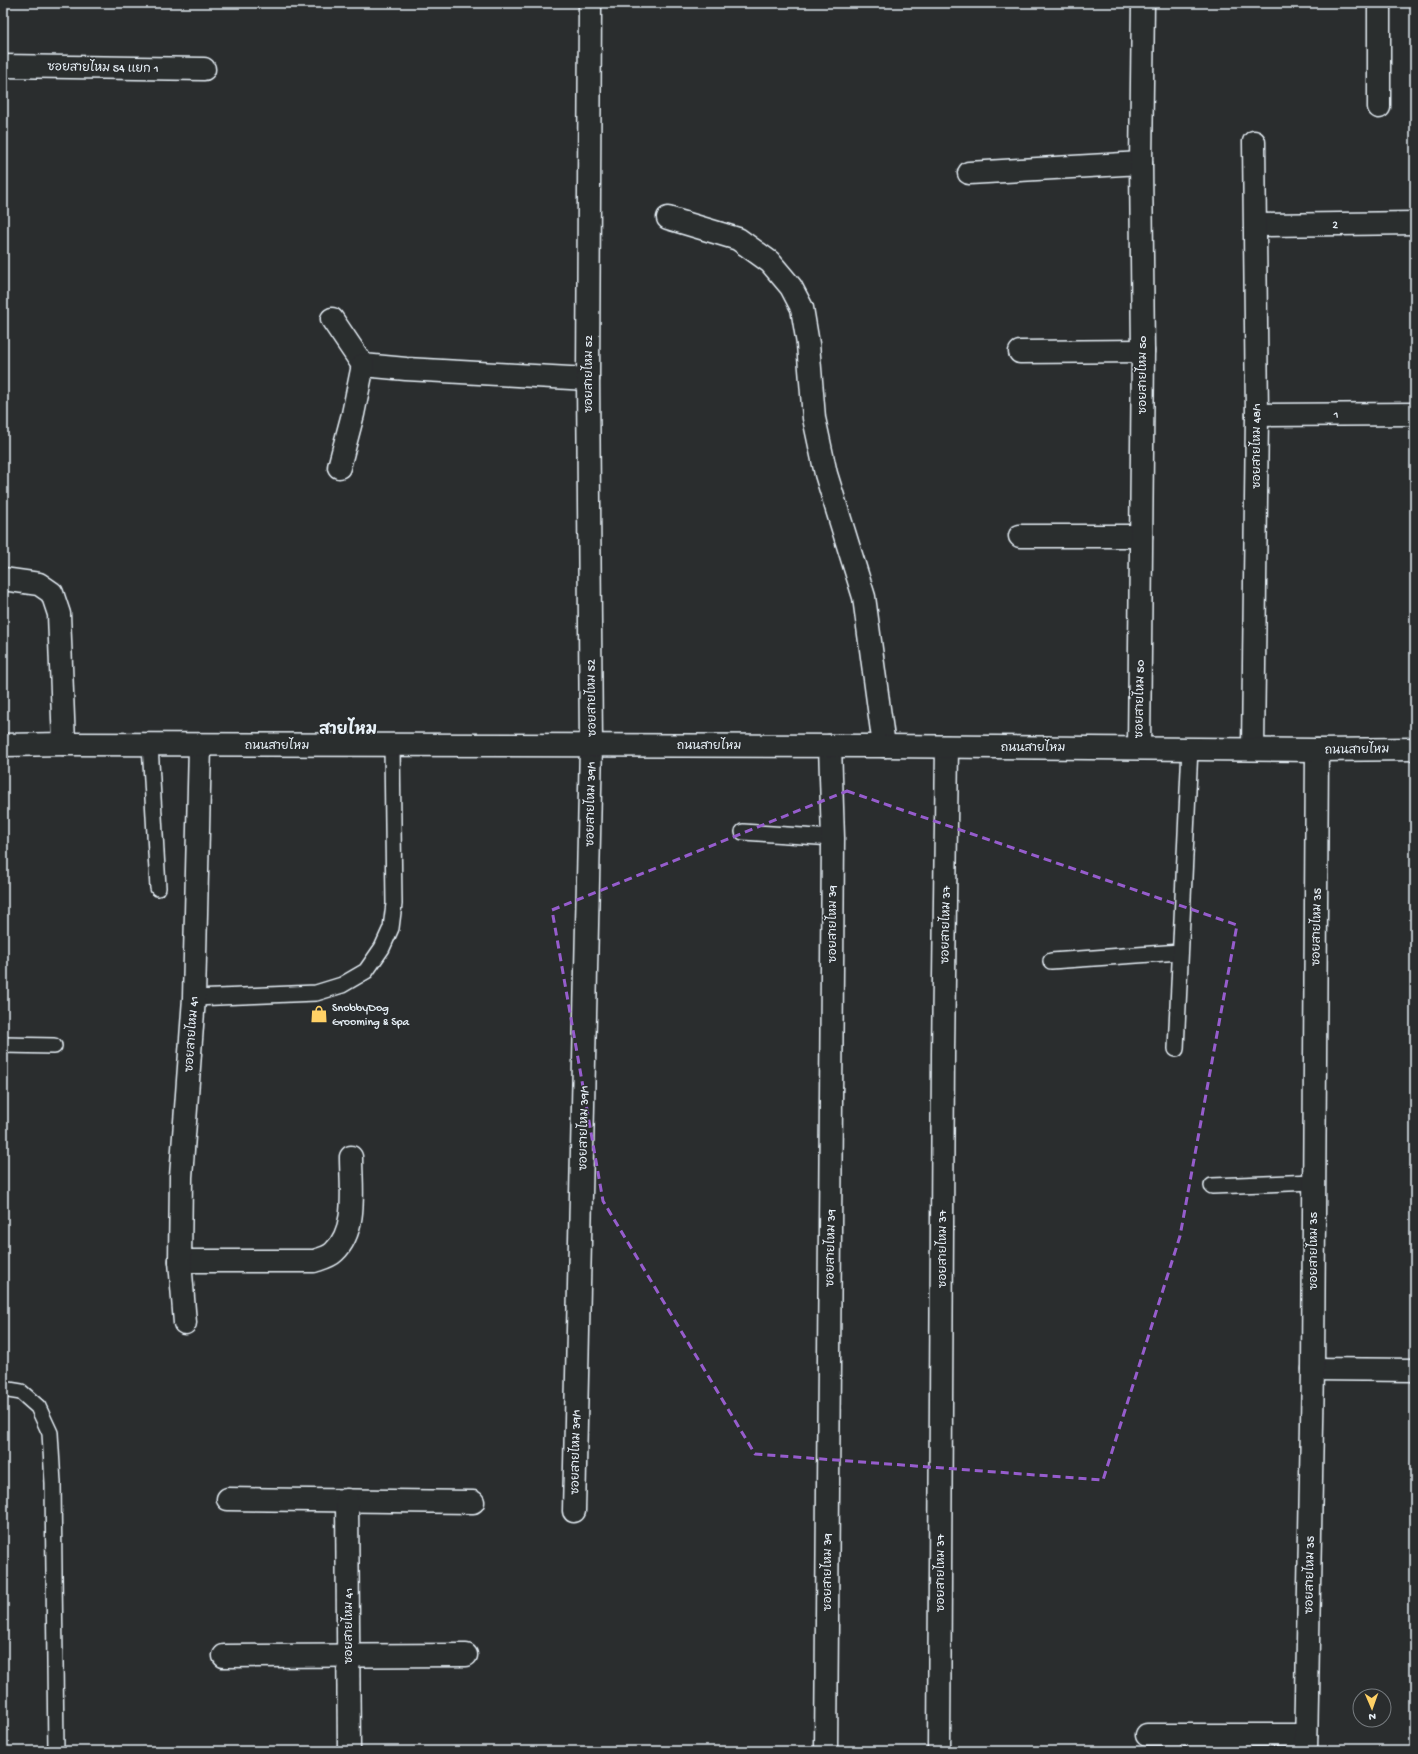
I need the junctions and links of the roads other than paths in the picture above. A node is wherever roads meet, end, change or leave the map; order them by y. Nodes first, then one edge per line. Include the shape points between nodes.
1 (590, 3) edge
2 (1143, 3) edge
3 (1379, 3) edge
4 (3, 66) edge
5 (204, 69) dead end
6 (1379, 107) dead end
7 (1254, 142) dead end
8 (1141, 163) junction
9 (969, 173) dead end
10 (668, 218) dead end
11 (1415, 223) edge
12 (1256, 225) junction
13 (332, 319) dead end
14 (1142, 350) junction
15 (1020, 352) dead end
16 (363, 365) junction
17 (588, 379) junction
18 (1415, 414) edge
19 (1257, 415) junction
20 (339, 467) dead end
21 (1020, 536) dead end
22 (1141, 536) junction
23 (3, 579) edge
24 (64, 744) junction
25 (150, 744) junction
26 (3, 745) edge
27 (200, 745) junction
28 (392, 745) junction
29 (591, 745) junction
30 (830, 746) junction
31 (884, 746) junction
32 (947, 747) junction
33 (1139, 748) junction
34 (1190, 748) junction
35 (1415, 748) edge
36 (1253, 749) junction
37 (1317, 750) junction
38 (743, 832) dead end
39 (833, 838) junction
40 (158, 888) dead end
41 (1180, 952) junction
42 (1051, 961) dead end
43 (194, 998) junction
44 (3, 1045) edge
45 (54, 1046) dead end
46 (1176, 1048) dead end
47 (351, 1157) dead end
48 (1314, 1182) junction
49 (1212, 1186) dead end
50 (180, 1261) junction
51 (185, 1323) dead end
52 (1312, 1369) junction
53 (1415, 1370) edge
54 (3, 1389) edge
55 (228, 1499) dead end
56 (348, 1500) junction
57 (473, 1502) dead end
58 (574, 1511) dead end
59 (466, 1655) dead end
60 (224, 1656) dead end
61 (348, 1656) junction
62 (1147, 1735) dead end
63 (1306, 1743) edge
64 (56, 1751) edge
65 (349, 1751) edge
66 (826, 1751) edge
67 (939, 1751) edge

1 - 17 street, ซอยสายไหม 52
2 - 8 street, ซอยสายไหม 50
3 - 6 street
4 - 5 street, ซอยสายไหม 54 แยก 1
7 - 12 street, ซอยสายไหม 48/1
8 - 9 street
8 - 14 street, ซอยสายไหม 50
10 - 31 street via 738,239 770,262 791,287 802,308 808,344 814,418 826,474 864,597
11 - 12 street, 2
12 - 19 street, ซอยสายไหม 48/1
13 - 16 street
14 - 15 street
14 - 22 street, ซอยสายไหม 50
16 - 17 street
16 - 20 street
17 - 29 street, ซอยสายไหม 52
18 - 19 street, 1
19 - 36 street, ซอยสายไหม 48/1
21 - 22 street
22 - 33 street, ซอยสายไหม 50
23 - 24 street via 39,584 52,594 59,614
24 - 25 street, ถนนสายไหม
24 - 26 street, ถนนสายไหม
25 - 27 street, ถนนสายไหม
25 - 40 lane
27 - 28 street, ถนนสายไหม
27 - 43 street, ซอยสายไหม 41
28 - 29 street, ถนนสายไหม
28 - 43 lane via 394,904 391,928 382,948 366,971 342,985 316,993
29 - 30 street, ถนนสายไหม
29 - 58 street, ซอยสายไหม 39/1
30 - 31 street, ถนนสายไหม
30 - 39 street, ซอยสายไหม 39
31 - 32 street, ถนนสายไหม
32 - 33 street, ถนนสายไหม
32 - 67 street, ซอยสายไหม 37
33 - 34 street, ถนนสายไหม
34 - 36 street, ถนนสายไหม
34 - 41 lane
35 - 37 street, ถนนสายไหม
36 - 37 street, ถนนสายไหม
37 - 48 street, ซอยสายไหม 35
38 - 39 lane
39 - 66 street, ซอยสายไหม 39
41 - 42 lane
41 - 46 lane
43 - 50 street, ซอยสายไหม 41 via 183,1148
44 - 45 lane
47 - 50 street via 350,1218 345,1236 333,1253 314,1261
48 - 49 lane
48 - 52 street, ซอยสายไหม 35
50 - 51 street, ซอยสายไหม 41
52 - 53 street
52 - 63 street, ซอยสายไหม 35
54 - 64 lane via 21,1392 38,1407 50,1433 53,1483
55 - 56 street
56 - 57 street
56 - 61 street, ซอยสายไหม 41
59 - 61 street
60 - 61 street
61 - 65 street, ซอยสายไหม 41
62 - 63 street

